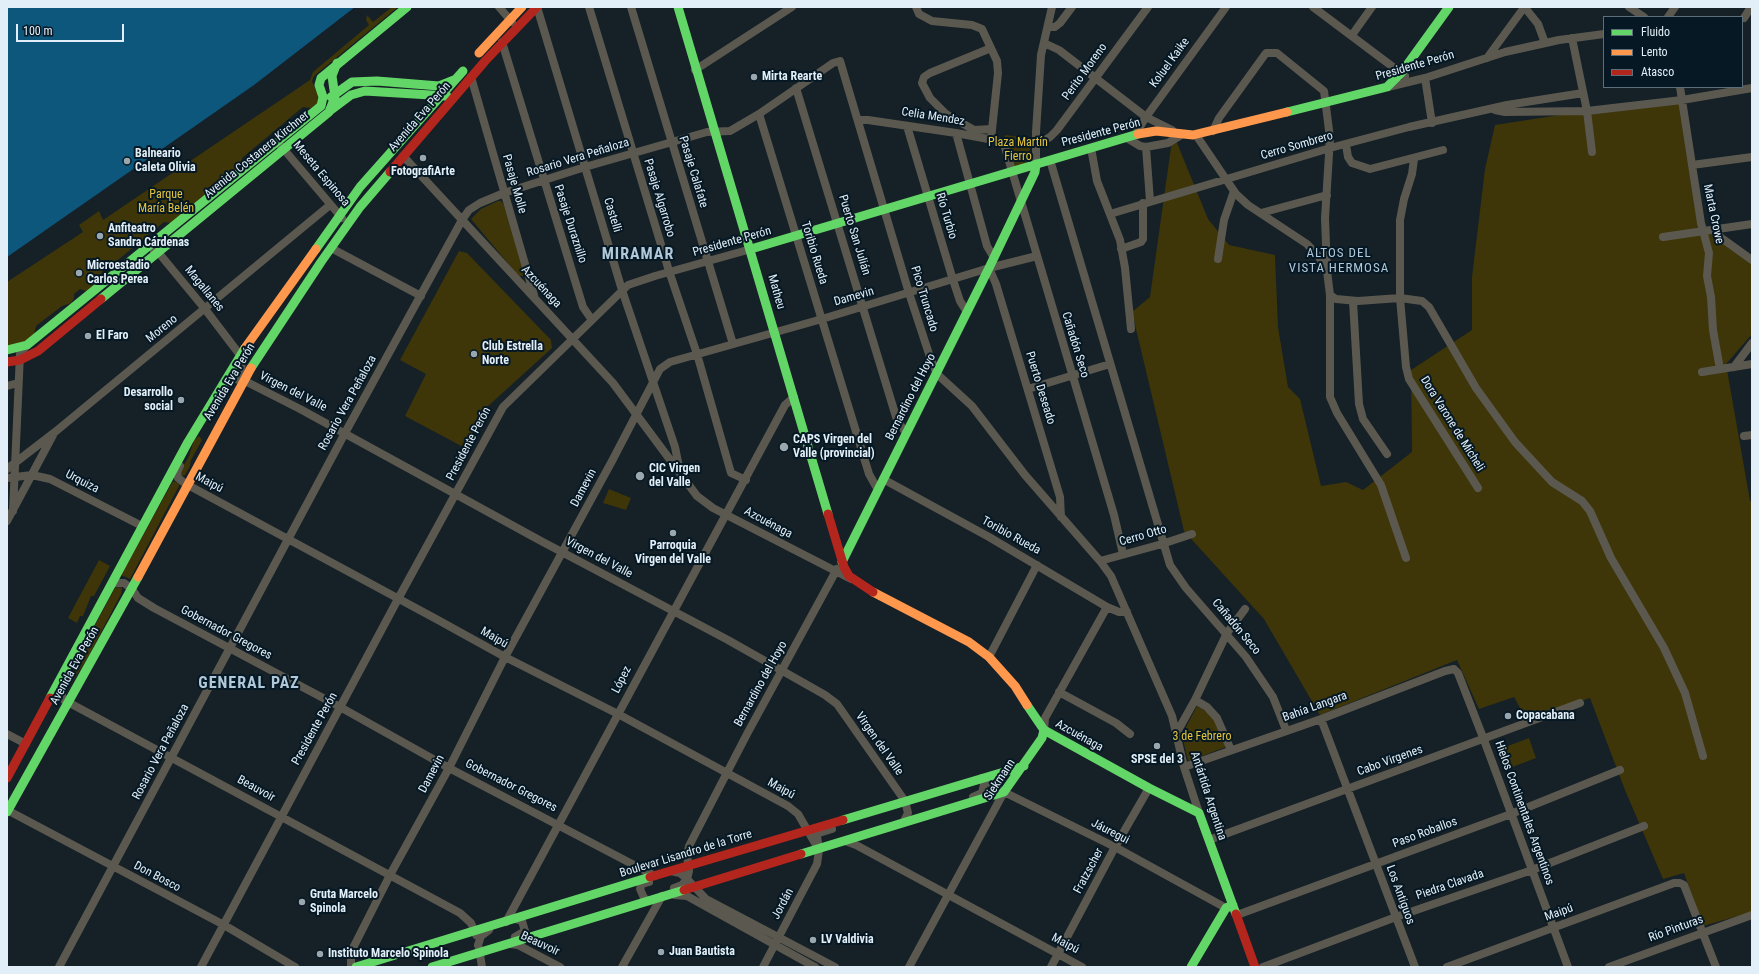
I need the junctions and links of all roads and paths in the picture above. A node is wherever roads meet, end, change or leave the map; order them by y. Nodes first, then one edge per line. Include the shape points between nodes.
1 (407, 7) edge
2 (499, 7) edge
3 (522, 7) edge
4 (537, 7) edge
5 (589, 7) edge
6 (631, 7) edge
7 (678, 7) edge
8 (792, 7) edge
9 (916, 7) edge
10 (1052, 7) edge
11 (1072, 7) edge
12 (1148, 7) edge
13 (1226, 7) edge
14 (1313, 7) edge
15 (1372, 7) edge
16 (1449, 7) edge
17 (1629, 7) edge
18 (1675, 7) edge
19 (1751, 7) edge
20 (1642, 16) edge
21 (1669, 16) edge
22 (1746, 18) edge
23 (509, 19) junction
24 (517, 27) junction
25 (1048, 27) junction
26 (1603, 34) edge
27 (1352, 35) junction
28 (1572, 38) junction
29 (502, 42) junction
30 (1044, 43) junction
31 (1545, 43) junction
32 (991, 48) junction
33 (1487, 58) junction
34 (840, 62) joint
35 (337, 63) junction
36 (695, 70) junction
37 (1402, 72) junction
38 (456, 78) junction
39 (1095, 78) junction
40 (1425, 78) junction
41 (469, 80) junction
42 (1410, 81) junction
43 (352, 82) junction
44 (1387, 87) junction
45 (796, 88) junction
46 (1680, 88) edge
47 (1752, 88) edge
48 (443, 92) junction
49 (335, 93) junction
50 (1583, 93) junction
51 (1682, 100) junction
52 (1326, 103) junction
53 (321, 106) junction
54 (1492, 110) junction
55 (1587, 111) junction
56 (329, 112) junction
57 (759, 114) junction
58 (1146, 117) junction
59 (858, 120) junction
60 (1432, 123) junction
61 (430, 125) junction
62 (907, 126) junction
63 (992, 129) junction
64 (1213, 131) junction
65 (715, 132) junction
66 (956, 133) junction
67 (1181, 135) junction
68 (1196, 135) junction
69 (1131, 136) junction
70 (282, 138) junction
71 (990, 139) junction
72 (671, 142) junction
73 (1004, 144) joint
74 (1036, 145) junction
75 (1346, 145) junction
76 (1146, 147) junction
77 (1091, 148) junction
78 (1330, 148) junction
79 (284, 149) junction
80 (1443, 150) dead end
81 (1592, 152) dead end
82 (633, 153) junction
83 (403, 156) junction
84 (1752, 157) edge
85 (1414, 159) junction
86 (1050, 160) junction
87 (1036, 164) junction
88 (1692, 165) junction
89 (585, 167) junction
90 (1012, 172) junction
91 (1225, 179) junction
92 (543, 181) junction
93 (970, 184) junction
94 (1234, 191) junction
95 (504, 193) junction
96 (1327, 195) junction
97 (927, 197) junction
98 (1020, 201) junction
99 (1146, 202) junction
100 (330, 205) junction
101 (885, 209) junction
102 (1261, 213) junction
103 (1110, 214) junction
104 (339, 216) junction
105 (462, 220) junction
106 (348, 224) junction
107 (838, 224) junction
108 (1752, 224) edge
109 (1716, 229) junction
110 (1703, 231) junction
111 (797, 236) junction
112 (1663, 237) dead end
113 (331, 248) junction
114 (751, 249) junction
115 (1121, 249) junction
116 (142, 252) junction
117 (158, 252) junction
118 (1037, 256) junction
119 (994, 258) junction
120 (1218, 259) dead end
121 (1752, 260) edge
122 (708, 261) junction
123 (989, 268) junction
124 (1327, 271) junction
125 (669, 272) junction
126 (953, 280) junction
127 (622, 290) junction
128 (909, 293) junction
129 (421, 296) junction
130 (1330, 296) junction
131 (535, 298) junction
132 (1400, 298) junction
133 (83, 300) junction
134 (1354, 301) junction
135 (864, 306) junction
136 (90, 309) junction
137 (205, 309) junction
138 (967, 312) junction
139 (822, 319) junction
140 (592, 320) junction
141 (1131, 329) dead end
142 (776, 332) junction
143 (572, 338) junction
144 (1752, 343) edge
145 (734, 344) junction
146 (27, 345) junction
147 (7, 351) edge
148 (697, 354) junction
149 (240, 355) junction
150 (32, 356) junction
151 (20, 360) junction
152 (7, 363) edge
153 (1110, 364) junction
154 (1752, 364) edge
155 (1734, 367) junction
156 (1720, 369) junction
157 (1702, 372) dead end
158 (19, 374) junction
159 (937, 374) junction
160 (1072, 376) junction
161 (243, 380) junction
162 (652, 381) junction
163 (18, 383) junction
164 (7, 386) edge
165 (1028, 389) junction
166 (794, 397) junction
167 (208, 408) junction
168 (636, 414) junction
169 (55, 432) junction
170 (194, 433) junction
171 (345, 433) junction
172 (906, 433) junction
173 (188, 442) junction
174 (1387, 454) dead end
175 (14, 464) junction
176 (7, 469) edge
177 (194, 470) junction
178 (681, 474) junction
179 (32, 475) junction
180 (10, 477) edge
181 (883, 479) junction
182 (746, 480) junction
183 (186, 484) junction
184 (1478, 488) dead end
185 (878, 490) junction
186 (456, 494) junction
187 (13, 510) junction
188 (727, 515) junction
189 (1061, 517) junction
190 (7, 521) edge
191 (142, 526) junction
192 (1192, 534) dead end
193 (289, 539) junction
194 (1162, 544) junction
195 (563, 552) junction
196 (1123, 554) junction
197 (1406, 558) dead end
198 (1100, 561) junction
199 (842, 562) junction
200 (1037, 565) junction
201 (836, 572) junction
202 (856, 582) junction
203 (108, 588) junction
204 (132, 589) junction
205 (398, 599) junction
206 (1107, 607) junction
207 (1245, 609) dead end
208 (673, 611) junction
209 (1127, 612) junction
210 (1227, 633) junction
211 (231, 649) junction
212 (75, 652) junction
213 (989, 657) junction
214 (505, 658) junction
215 (1454, 669) joint
216 (782, 671) junction
217 (1059, 692) junction
218 (1195, 700) junction
219 (69, 702) junction
220 (1580, 703) dead end
221 (340, 707) junction
222 (618, 714) junction
223 (1321, 719) junction
224 (1044, 730) junction
225 (1286, 730) junction
226 (7, 734) edge
227 (1130, 734) dead end
228 (1176, 734) junction
229 (1484, 740) junction
230 (26, 744) junction
231 (1231, 750) junction
232 (1703, 756) dead end
233 (172, 757) junction
234 (1024, 766) junction
235 (1184, 767) junction
236 (449, 768) junction
237 (1620, 770) dead end
238 (726, 774) junction
239 (7, 778) edge
240 (982, 778) junction
241 (1149, 788) junction
242 (1348, 790) junction
243 (1004, 792) junction
244 (905, 801) junction
245 (946, 810) junction
246 (7, 811) edge
247 (1199, 813) junction
248 (1511, 814) junction
249 (282, 817) junction
250 (848, 819) junction
251 (903, 823) junction
252 (559, 824) junction
253 (1644, 826) dead end
254 (807, 830) junction
255 (1209, 840) junction
256 (845, 841) junction
257 (1115, 847) junction
258 (819, 850) junction
259 (1376, 864) junction
260 (689, 865) junction
261 (113, 868) junction
262 (671, 870) junction
263 (1532, 870) junction
264 (390, 875) junction
265 (655, 876) junction
266 (687, 879) junction
267 (695, 887) junction
268 (949, 895) junction
269 (665, 896) junction
270 (649, 901) junction
271 (1230, 907) junction
272 (1237, 915) junction
273 (1752, 915) edge
274 (1396, 917) junction
275 (511, 920) junction
276 (224, 925) junction
277 (1553, 928) junction
278 (475, 931) junction
279 (1703, 932) junction
280 (779, 937) junction
281 (509, 944) junction
282 (775, 945) junction
283 (485, 949) junction
284 (1058, 954) junction
285 (59, 967) edge
286 (201, 967) edge
287 (295, 967) edge
288 (351, 967) edge
289 (356, 967) edge
290 (432, 967) edge
291 (482, 967) edge
292 (560, 967) edge
293 (622, 967) edge
294 (763, 967) edge
295 (815, 967) edge
296 (835, 967) edge
297 (910, 967) edge
298 (1051, 967) edge
299 (1082, 967) edge
300 (1191, 967) edge
301 (1255, 967) edge
302 (1263, 967) edge
303 (1415, 967) edge
304 (1447, 967) edge
305 (1568, 967) edge
306 (1609, 967) edge
307 (1716, 967) edge

1 - 35 main road, Avenida Costanera Kirchner
2 - 23 street
3 - 23 main road, Avenida Eva Perón
4 - 24 main road, Avenida Eva Perón
4 - 89 street, Castelli
5 - 82 street, Pasaje Algarrobo
6 - 72 street, Pasaje Calafate
7 - 36 main road, Matheu
8 - 36 street
9 - 32 street via 919,14 932,21 976,26 982,29
10 - 25 street, Bernardino del Hoyo
11 - 25 street via 1060,23
12 - 39 street, Perito Moreno
13 - 58 street, Koluel Kaike
14 - 27 street
15 - 27 street
16 - 37 main road
17 - 20 street
18 - 21 street
19 - 22 street
23 - 24 street
23 - 38 main road, Avenida Eva Perón
24 - 29 main road, Avenida Eva Perón
25 - 30 street, Bernardino del Hoyo
26 - 28 street, Presidente Perón
27 - 37 street
28 - 31 street, Presidente Perón
28 - 50 street
29 - 41 main road, Avenida Eva Perón
29 - 92 street, Pasaje Duraznillo
30 - 39 street via 1059,50
30 - 74 street, Bernardino del Hoyo via 1041,55
31 - 33 street, Presidente Perón
31 - 33 street via 1538,24 1526,9 1523,9
32 - 63 street via 997,61 998,73
32 - 63 street via 930,73 924,77 922,83 930,98 946,114 974,130
33 - 40 street, Presidente Perón
34 - 45 street, Rosario Vera Peñaloza via 833,63
34 - 59 street, Pico Truncado
35 - 43 main road via 339,74
35 - 49 main road via 332,76
35 - 53 main road, Avenida Costanera Kirchner via 319,81 323,98
36 - 65 main road, Matheu
37 - 42 street
37 - 44 main road
38 - 41 main road via 458,85
38 - 48 main road, Avenida Eva Perón
39 - 58 street
39 - 74 street, Perito Moreno via 1057,130
40 - 42 street, Presidente Perón
40 - 60 street
41 - 48 main road
41 - 61 main road, Avenida Eva Perón
41 - 95 street, Pasaje Molle
42 - 44 street, Presidente Perón
43 - 48 main road via 377,80
43 - 49 main road
44 - 52 main road, Presidente Perón
45 - 57 street, Rosario Vera Peñaloza
45 - 107 street, Puerto San Julián
46 - 51 street, Marta Crowe
47 - 51 street, Cerro Sombrero
48 - 56 main road, Avenida Costanera Kirchner via 365,91 351,95
48 - 61 main road
48 - 104 main road, Avenida Eva Perón via 360,187
49 - 53 main road
49 - 56 main road
50 - 54 street, Cerro Sombrero via 1507,105
50 - 55 street
51 - 55 street, Cerro Sombrero
51 - 88 street, Marta Crowe
52 - 64 main road, Presidente Perón
52 - 64 street via 1324,91 1320,87 1276,53 1271,52 1263,56 1219,118
52 - 78 street
53 - 70 main road, Avenida Costanera Kirchner
54 - 55 street, Cerro Sombrero
54 - 60 street, Cerro Sombrero
55 - 81 street
56 - 79 main road, Avenida Costanera Kirchner
57 - 65 street, Rosario Vera Peñaloza via 730,131
57 - 111 street, Toribio Rueda
58 - 67 street
58 - 69 street, Koluel Kaike
59 - 62 street, Celia Mendez
59 - 101 street, Pico Truncado
60 - 75 street, Cerro Sombrero
61 - 83 main road, Avenida Eva Perón
62 - 66 street, Celia Mendez
62 - 97 street, Río Turbio
63 - 71 street
64 - 68 main road, Presidente Perón
65 - 72 street, Rosario Vera Peñaloza
65 - 114 main road, Matheu
66 - 71 street, Celia Mendez
66 - 93 street
67 - 68 main road, Presidente Perón
67 - 69 main road, Presidente Perón via 1156,131
67 - 76 street via 1168,143
68 - 91 street
69 - 76 street via 1140,146
69 - 77 main road, Presidente Perón
70 - 79 street, Meseta Espinosa via 280,144
70 - 116 main road, Avenida Costanera Kirchner
71 - 73 street, Celia Mendez
72 - 82 street, Rosario Vera Peñaloza
72 - 122 street, Pasaje Calafate
73 - 90 street, Cañadón Seco
74 - 87 street, Bernardino del Hoyo
75 - 78 street, Cerro Sombrero
75 - 85 street via 1352,163 1370,169
76 - 99 street
77 - 86 main road, Presidente Perón
77 - 103 street via 1097,181
78 - 91 street, Cerro Sombrero
78 - 96 street
79 - 100 street, Meseta Espinosa
79 - 117 main road, Avenida Costanera Kirchner
80 - 85 street
82 - 89 street, Rosario Vera Peñaloza
82 - 125 street, Pasaje Algarrobo
83 - 105 street, Azcuénaga
83 - 106 main road, Avenida Eva Perón
84 - 88 street
85 - 132 street, Dora Varone de Micheli via 1400,220
86 - 87 main road, Presidente Perón
86 - 153 street, Cañadón Seco
87 - 90 main road, Presidente Perón
87 - 98 main road, Bernardino del Hoyo via 1035,172
88 - 110 street, Marta Crowe
89 - 92 street, Rosario Vera Peñaloza
89 - 127 street, Castelli
90 - 93 main road, Presidente Perón
90 - 98 street, Cañadón Seco
91 - 94 street
91 - 99 street, Cerro Sombrero
92 - 95 street, Rosario Vera Peñaloza
92 - 140 street, Pasaje Duraznillo via 583,307
93 - 97 main road, Presidente Perón
93 - 119 street via 987,246
94 - 102 street via 1248,205
94 - 120 street via 1224,220
95 - 105 street, Rosario Vera Peñaloza via 476,205
95 - 131 street, Pasaje Molle
96 - 102 street
96 - 124 street
97 - 101 main road, Presidente Perón
97 - 126 street, Río Turbio
98 - 118 street, Cañadón Seco
98 - 119 main road, Bernardino del Hoyo
99 - 103 street, Cerro Sombrero
99 - 115 street via 1143,239
100 - 104 street, Meseta Espinosa
100 - 137 street, Moreno
101 - 107 main road, Presidente Perón
101 - 128 street, Pico Truncado
102 - 124 street via 1307,244
103 - 115 street
104 - 106 street, Meseta Espinosa
104 - 149 main road, Avenida Eva Perón
105 - 129 street, Rosario Vera Peñaloza
105 - 131 street, Azcuénaga
106 - 113 main road, Avenida Eva Perón
107 - 111 main road, Presidente Perón
107 - 135 street, Puerto San Julián
108 - 109 street
109 - 110 street
109 - 121 street via 1720,238
110 - 112 street
110 - 156 street, Marta Crowe via 1709,253 1707,276
111 - 114 main road, Presidente Perón
111 - 139 street, Toribio Rueda
113 - 129 street
113 - 161 main road, Avenida Eva Perón
114 - 122 street, Presidente Perón
114 - 142 main road, Matheu
115 - 141 street
116 - 117 street
116 - 133 main road, Avenida Costanera Kirchner
117 - 136 main road, Avenida Costanera Kirchner
117 - 137 street, Magallanes
118 - 123 street, Damevin
118 - 160 street, Cañadón Seco
119 - 123 main road, Bernardino del Hoyo
122 - 125 street, Presidente Perón
122 - 145 street, Pasaje Calafate
123 - 126 street, Damevin
123 - 138 main road, Bernardino del Hoyo
123 - 165 street, Puerto Deseado
124 - 130 street
125 - 127 street, Presidente Perón via 634,282
125 - 148 street, Pasaje Algarrobo
126 - 128 street, Damevin
126 - 138 street, Río Turbio via 960,301
127 - 140 street, Presidente Perón
127 - 162 street, Castelli
128 - 135 street, Damevin
128 - 159 street, Pico Truncado
129 - 171 street, Rosario Vera Peñaloza
130 - 134 street
130 - 197 street via 1330,397 1337,413 1381,484
131 - 143 street, Azcuénaga
132 - 134 street
132 - 184 street, Dora Varone de Micheli via 1409,379
132 - 232 street via 1422,301 1428,307 1476,388 1515,442 1552,482 1582,501 1590,511 1611,558 1668,655 1685,693
133 - 136 street
133 - 146 main road, Avenida Costanera Kirchner
134 - 174 street via 1359,404 1363,419
135 - 139 street, Damevin
135 - 172 street, Puerto San Julián via 897,420
136 - 150 main road, Avenida Costanera Kirchner
137 - 149 street, Magallanes
137 - 169 street, Moreno
138 - 159 main road, Bernardino del Hoyo
139 - 142 street, Damevin
139 - 185 street, Toribio Rueda via 869,474
140 - 143 street, Presidente Perón
142 - 145 street, Damevin
142 - 166 main road, Matheu
143 - 168 street, Azcuénaga via 613,383
143 - 186 street, Presidente Perón via 503,407
144 - 155 street
145 - 148 street, Damevin
146 - 147 main road, Avenida Costanera Kirchner
146 - 151 street via 22,350
147 - 151 street via 17,355
148 - 162 street, Damevin via 664,365
148 - 182 street, Pasaje Algarrobo via 731,473
149 - 161 street, Virgen del Valle
149 - 167 main road, Avenida Eva Perón
150 - 151 main road, Avenida Costanera Kirchner
150 - 158 street
151 - 152 main road, Avenida Costanera Kirchner
151 - 158 street
152 - 158 street
153 - 160 street
153 - 194 street, Cañadón Seco via 1138,453
154 - 155 street
155 - 156 street
156 - 157 street
158 - 163 street
159 - 172 main road, Bernardino del Hoyo
159 - 189 street, Pico Truncado via 972,406
160 - 165 street
160 - 196 street, Cañadón Seco via 1114,515
161 - 167 street, Virgen del Valle via 233,379
161 - 171 street, Virgen del Valle
161 - 177 main road, Avenida Eva Perón
162 - 168 street, Damevin
162 - 178 street, Castelli via 675,447
163 - 164 street
163 - 175 street
165 - 189 street, Puerto Deseado via 1060,497
166 - 182 street, López via 785,405
166 - 199 main road, Matheu
167 - 170 main road, Avenida Eva Perón
168 - 178 street, Azcuénaga
168 - 195 street, Damevin
169 - 175 street, Moreno
169 - 179 street
170 - 173 main road, Avenida Eva Perón
170 - 177 main road via 200,432 205,438 193,462
171 - 186 street, Virgen del Valle
171 - 193 street, Rosario Vera Peñaloza
172 - 181 main road, Bernardino del Hoyo
173 - 183 street, Maipú via 189,452 177,472 178,478
173 - 191 main road, Avenida Eva Perón
175 - 176 street, Moreno
175 - 180 street
177 - 183 main road, Avenida Eva Perón
178 - 188 street, Azcuénaga via 697,496 709,506
179 - 180 street, Urquiza
179 - 187 street
179 - 191 street, Urquiza via 50,478
180 - 187 street
181 - 185 main road, Bernardino del Hoyo
181 - 200 street, Toribio Rueda
182 - 188 street, López
183 - 193 street, Maipú
183 - 204 main road, Avenida Eva Perón
185 - 199 main road, Bernardino del Hoyo
186 - 195 street, Virgen del Valle
186 - 205 street, Presidente Perón
187 - 190 street
188 - 201 street, Azcuénaga
188 - 208 street, López
189 - 198 street, Pico Truncado
191 - 203 main road, Avenida Eva Perón
192 - 194 street, Cerro Otto
193 - 205 street, Maipú
193 - 211 street, Rosario Vera Peñaloza
194 - 196 street, Cerro Otto
194 - 210 street, Cañadón Seco via 1178,578
195 - 208 street, Virgen del Valle
195 - 214 street, Damevin
196 - 198 street, Cerro Otto
198 - 209 street, Pico Truncado via 1118,588
199 - 201 street, Bernardino del Hoyo
199 - 202 main road, Matheu via 849,576
200 - 206 street, Toribio Rueda
200 - 213 street
201 - 202 street, Azcuénaga
201 - 216 street, Bernardino del Hoyo
202 - 213 main road, Azcuénaga via 969,642
203 - 204 street, Gobernador Gregores via 119,582
203 - 212 main road, Avenida Eva Perón
204 - 211 street, Gobernador Gregores via 138,598 154,608
204 - 219 main road, Avenida Eva Perón
205 - 214 street, Maipú
205 - 221 street, Presidente Perón
206 - 209 street, Toribio Rueda
206 - 217 street, Siekmann
207 - 210 street
208 - 216 street, Virgen del Valle
208 - 222 street, López
209 - 228 street, Antártida Argentina via 1164,697
210 - 218 street
210 - 225 street, Cañadón Seco via 1266,685
211 - 221 street, Gobernador Gregores
211 - 233 street, Rosario Vera Peñaloza
212 - 219 street via 71,671 61,693 64,700
212 - 230 main road, Avenida Eva Perón
213 - 224 main road, Azcuénaga via 1015,686
214 - 222 street, Maipú
214 - 236 street, Damevin
215 - 223 street, Bahía Langara
215 - 229 street, Hielos Continentales Argentinos via 1458,673
216 - 238 street, Bernardino del Hoyo
216 - 244 street, Virgen del Valle via 837,704
217 - 224 street, Siekmann via 1045,718
217 - 227 street via 1116,723
218 - 228 street
218 - 231 street via 1207,707 1217,718
219 - 233 street, Beauvoir
219 - 246 main road, Avenida Eva Perón
220 - 229 street, Cabo Virgenes
221 - 236 street, Gobernador Gregores
221 - 249 street, Presidente Perón
222 - 238 street, Maipú
222 - 252 street, López
223 - 225 street, Bahía Langara
223 - 242 street, Los Antiguos
224 - 234 main road, Siekmann via 1042,738
224 - 241 main road, Azcuénaga
225 - 231 street, Bahía Langara
226 - 230 street
228 - 235 street, Antártida Argentina
229 - 242 street, Cabo Virgenes
229 - 248 street, Hielos Continentales Argentinos
230 - 239 main road, Avenida Eva Perón
231 - 235 street, Bahía Langara
233 - 249 street, Beauvoir
233 - 261 street, Rosario Vera Peñaloza
234 - 240 main road, Boulevar Lisandro de la Torre
234 - 243 main road, Siekmann
235 - 247 street, Antártida Argentina
236 - 252 street, Gobernador Gregores
236 - 264 street, Damevin
237 - 248 street, Paso Roballos
238 - 254 street, Maipú via 793,809
238 - 260 street, Bernardino del Hoyo via 689,846
240 - 243 street, Jáuregui
240 - 244 main road, Boulevar Lisandro de la Torre
240 - 245 street via 984,784 979,796 960,801
241 - 247 main road, Azcuénaga
241 - 257 street, Fratzscher
242 - 255 street, Cabo Virgenes
242 - 259 street, Los Antiguos
243 - 245 main road
243 - 257 street, Jáuregui
243 - 268 street, Siekmann
244 - 250 main road, Boulevar Lisandro de la Torre
244 - 251 street via 908,813
245 - 251 main road
246 - 261 street, Don Bosco
247 - 255 main road, Antártida Argentina
248 - 259 street, Paso Roballos
248 - 263 street, Hielos Continentales Argentinos
249 - 264 street, Beauvoir
249 - 276 street, Presidente Perón
250 - 254 main road, Boulevar Lisandro de la Torre
250 - 258 street, Jordán via 840,826 819,833
251 - 256 main road
252 - 265 street, Gobernador Gregores
252 - 275 street, López
253 - 263 street, Piedra Clavada
254 - 258 street, Maipú
254 - 260 main road, Boulevar Lisandro de la Torre
255 - 271 main road, Antártida Argentina
256 - 258 main road
256 - 268 street, Maipú via 861,847
257 - 271 street, Jáuregui
257 - 284 street, Fratzscher
258 - 267 main road
258 - 280 street, Jordán via 818,864
259 - 272 street, Paso Roballos
259 - 274 street, Los Antiguos
260 - 262 main road, Boulevar Lisandro de la Torre
260 - 266 street, Bernardino del Hoyo
261 - 276 street, Don Bosco
261 - 285 street, Rosario Vera Peñaloza
262 - 265 main road, Boulevar Lisandro de la Torre
262 - 266 street
262 - 270 street via 663,878 640,886 644,898
263 - 274 street, Piedra Clavada
263 - 277 street, Hielos Continentales Argentinos
264 - 278 street, Beauvoir via 460,913 471,922
264 - 288 street, Damevin via 351,952
265 - 275 main road, Boulevar Lisandro de la Torre
266 - 267 street
266 - 269 street via 682,885 666,891
267 - 269 main road
267 - 280 street via 706,899
268 - 284 street, Maipú
268 - 297 street, Siekmann
269 - 270 main road
269 - 282 street via 687,896
269 - 293 street
270 - 281 main road
271 - 272 main road, Antártida Argentina
271 - 300 main road
272 - 301 main road, Antártida Argentina
273 - 279 street, Río Pinturas
274 - 302 street, Piedra Clavada
274 - 303 street, Los Antiguos
275 - 278 main road, Boulevar Lisandro de la Torre
275 - 283 street via 483,933
275 - 283 street via 522,921 524,933
276 - 286 street, Presidente Perón
276 - 287 street, Don Bosco
277 - 279 street, Maipú via 1674,883 1680,883 1684,885
277 - 304 street, Maipú
277 - 305 street, Hielos Continentales Argentinos
278 - 283 street
278 - 289 main road, Boulevar Lisandro de la Torre
279 - 306 street, Río Pinturas
279 - 307 street
280 - 282 street, Jordán
280 - 296 street
281 - 283 main road
281 - 292 street, Beauvoir via 518,945
282 - 294 street, Jordán
282 - 295 street
283 - 290 main road
283 - 291 street
284 - 298 street, Fratzscher
284 - 299 street, Maipú

